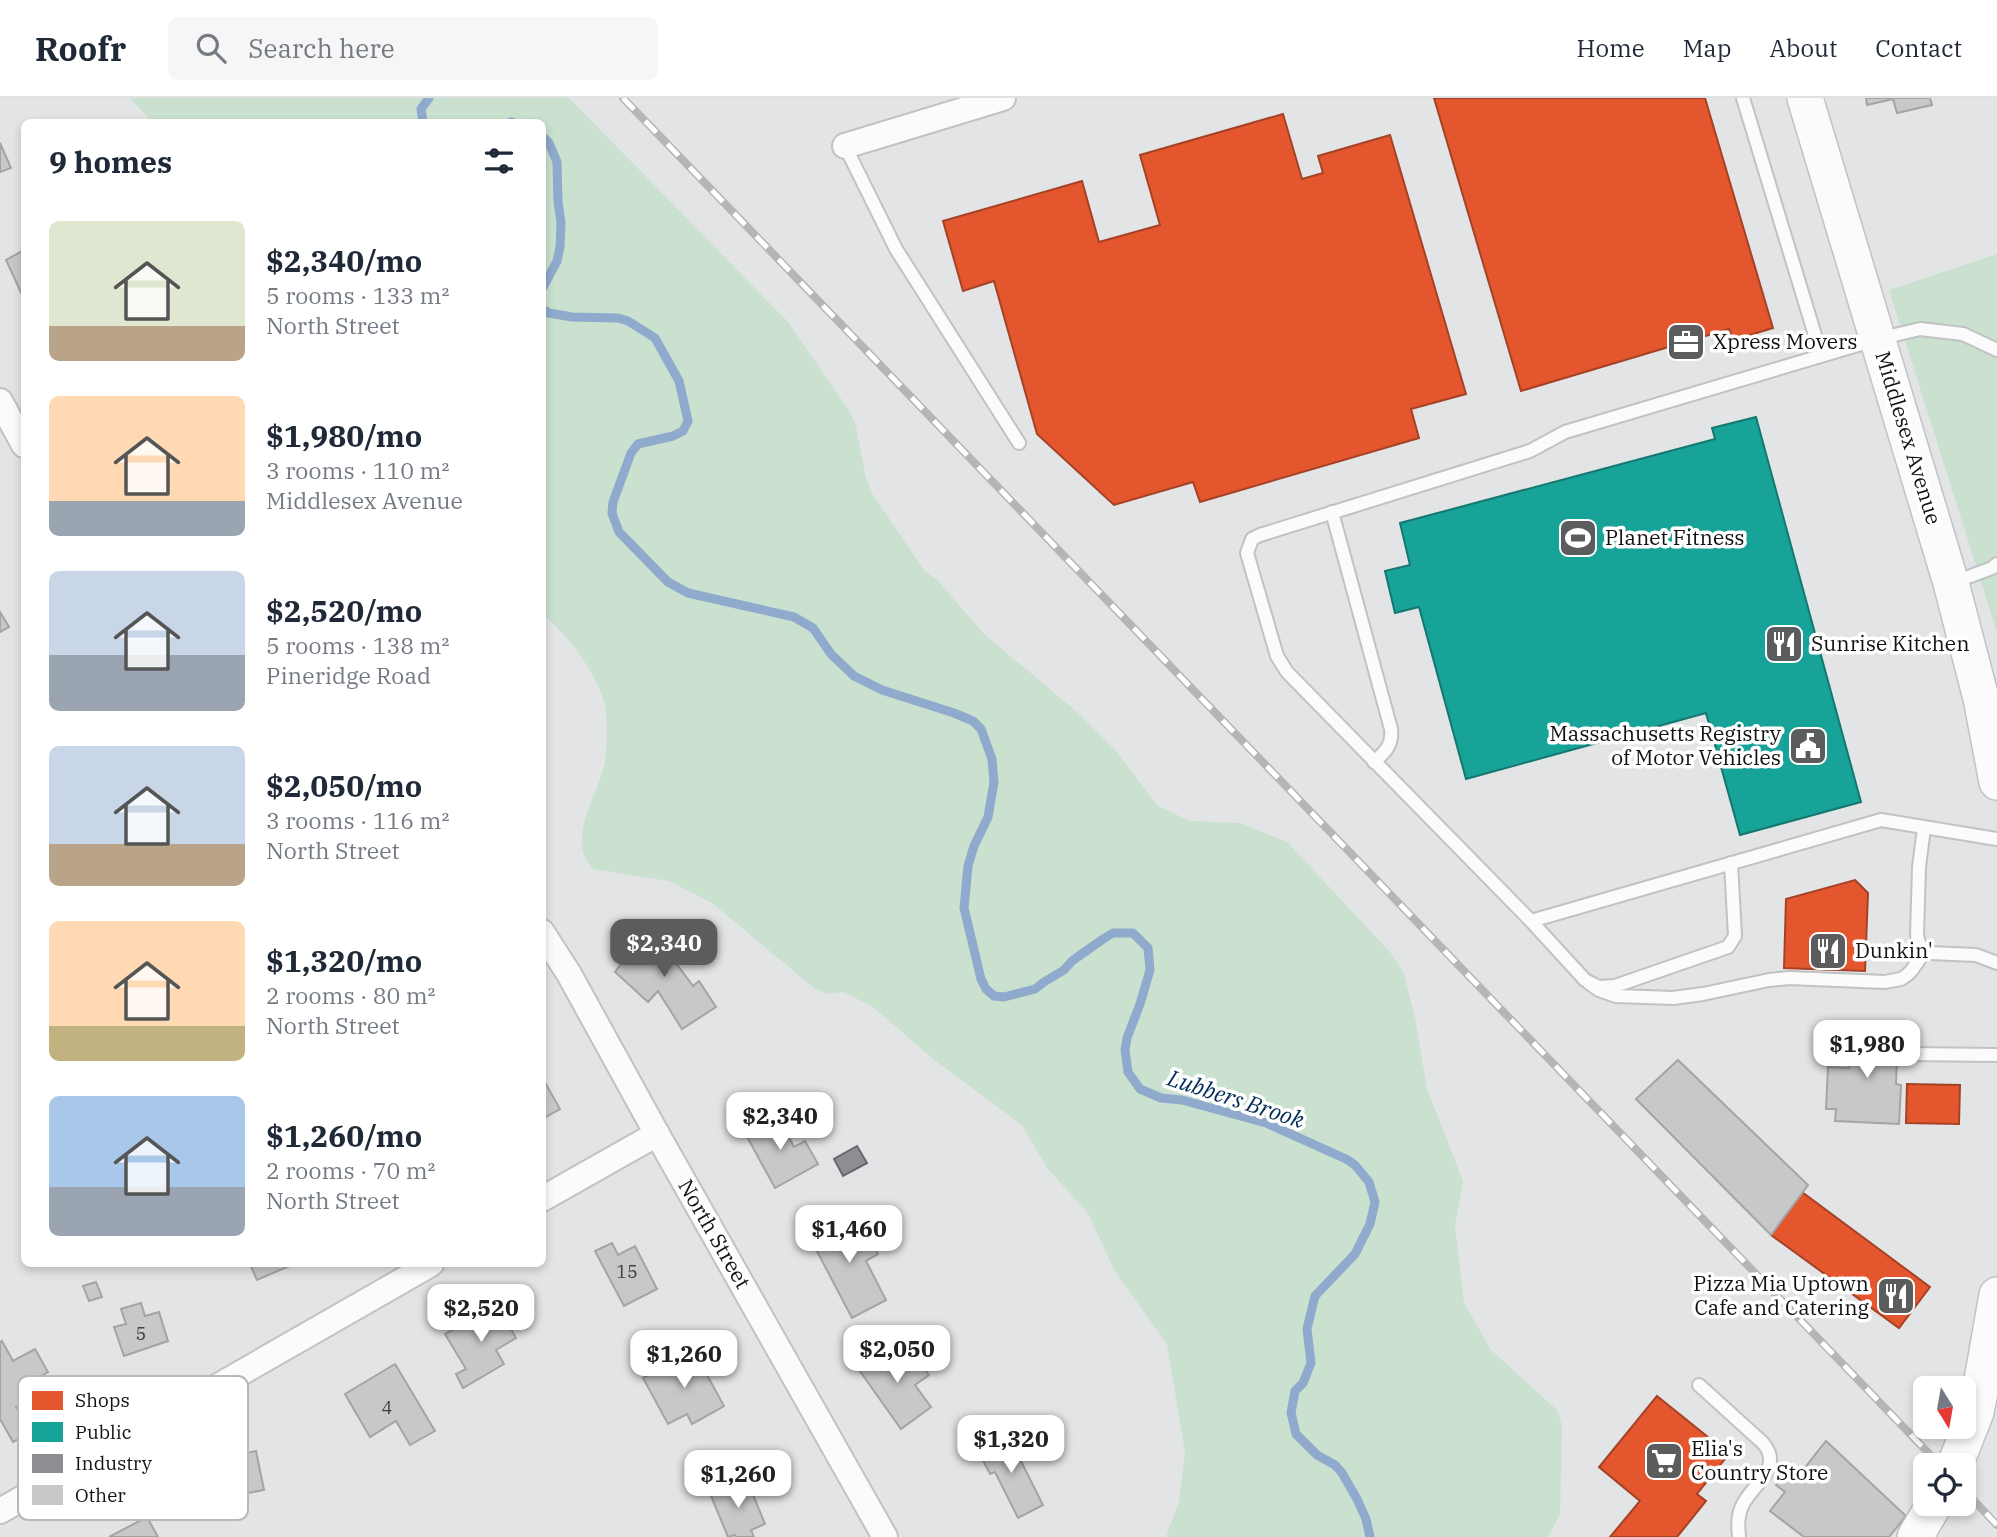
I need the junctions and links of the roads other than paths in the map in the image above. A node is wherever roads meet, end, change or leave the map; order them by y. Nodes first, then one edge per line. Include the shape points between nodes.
1 (1003, 98) edge
2 (1743, 98) edge
3 (1805, 98) edge
4 (845, 146) joint
5 (1878, 339) junction
6 (1997, 350) edge
7 (1821, 355) junction
8 (0, 401) edge
9 (21, 440) edge
10 (1019, 443) dead end
11 (1332, 512) junction
12 (1997, 564) edge
13 (1951, 583) junction
14 (1989, 698) edge
15 (1374, 762) junction
16 (1997, 782) edge
17 (1924, 828) junction
18 (1997, 839) edge
19 (1731, 863) junction
20 (1531, 921) junction
21 (546, 938) edge
22 (1925, 951) junction
23 (1997, 963) edge
24 (1589, 983) junction
25 (1906, 1054) dead end
26 (1997, 1055) edge
27 (657, 1134) junction
28 (546, 1197) edge
29 (426, 1267) edge
30 (1997, 1294) edge
31 (236, 1376) edge
32 (1699, 1385) dead end
33 (1961, 1453) edge
34 (18, 1501) edge
35 (0, 1511) edge
36 (1927, 1516) edge
37 (886, 1537) edge
38 (1739, 1537) edge
39 (1915, 1537) edge

1 - 4 street
2 - 7 lane
3 - 5 main road, Middlesex Avenue
4 - 10 lane via 896,249
5 - 6 lane via 1920,329 1963,334
5 - 7 lane
5 - 13 main road, Middlesex Avenue
7 - 11 lane via 1565,432 1530,451
8 - 9 street
11 - 15 lane via 1391,729 1388,749
11 - 15 lane via 1256,537 1247,553 1280,662
12 - 13 lane
13 - 14 main road, Middlesex Avenue
14 - 16 main road, Middlesex Avenue
15 - 20 lane
17 - 18 lane
17 - 19 lane via 1881,820
17 - 22 lane via 1917,935
19 - 20 lane
19 - 24 lane via 1735,932 1728,947 1615,986
20 - 24 lane
21 - 27 street, North Street
22 - 23 lane via 1976,955
22 - 24 lane via 1907,975 1885,982 1789,978 1673,998 1616,996
25 - 26 lane
27 - 28 street
27 - 37 street, North Street
29 - 31 street
30 - 33 main road via 1981,1414
32 - 38 lane via 1763,1443 1770,1456 1768,1470 1742,1506
34 - 35 street
36 - 39 main road

